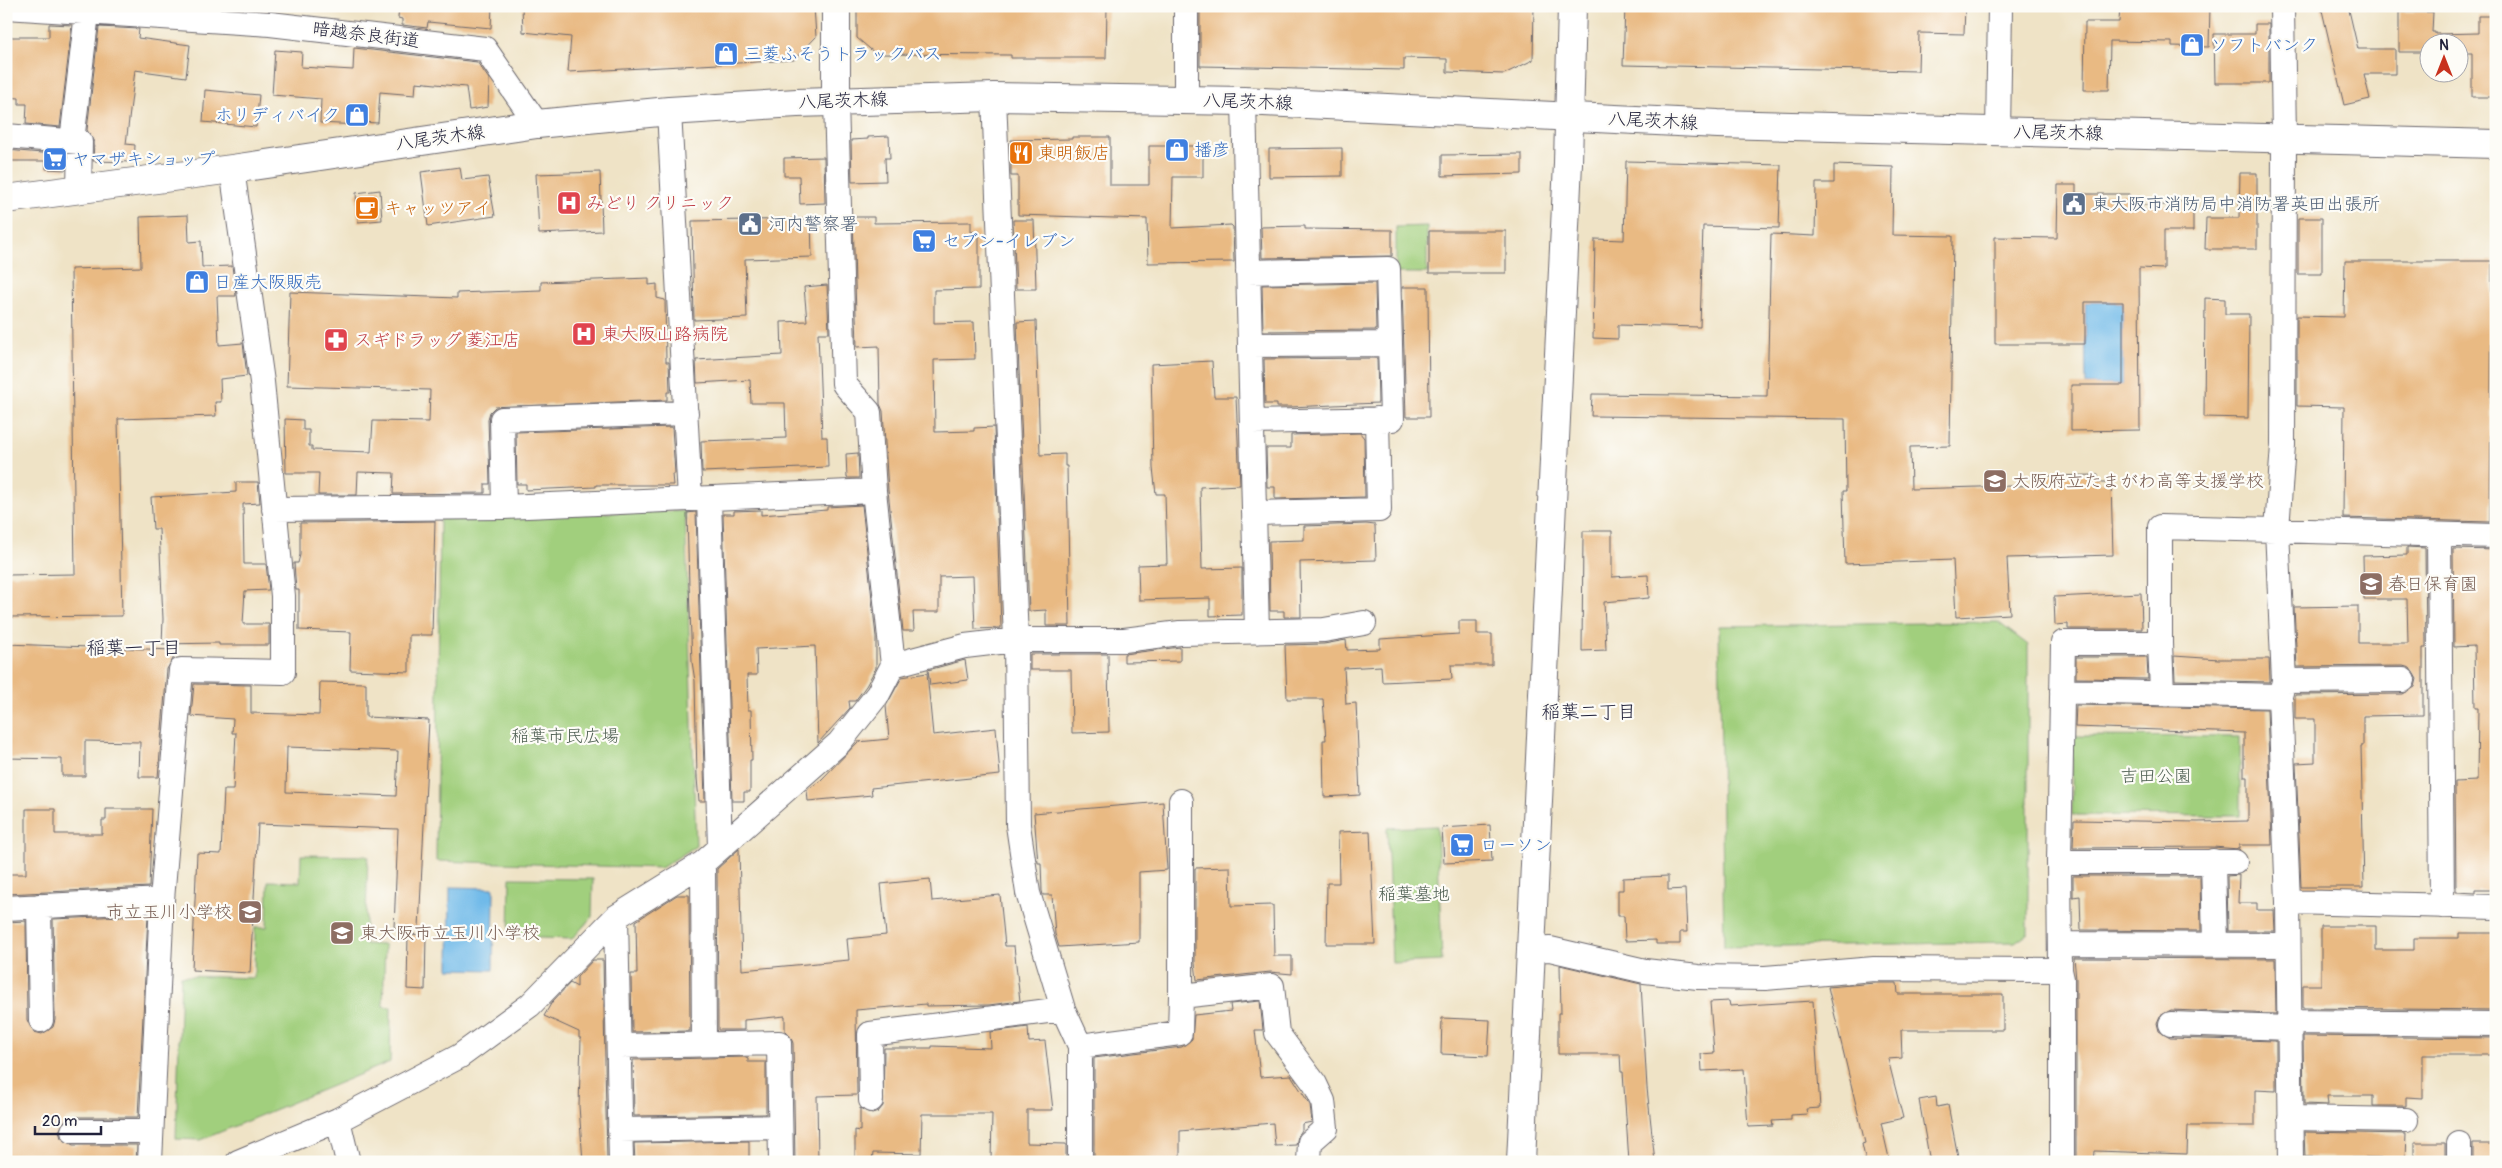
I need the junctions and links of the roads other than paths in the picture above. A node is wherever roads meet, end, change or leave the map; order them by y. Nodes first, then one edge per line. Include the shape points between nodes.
1 (836, 6) edge
2 (1186, 6) edge
3 (1572, 6) edge
4 (2000, 6) edge
5 (2282, 6) edge
6 (15, 7) edge
7 (174, 12) edge
8 (87, 13) junction
9 (272, 15) edge
10 (994, 97) junction
11 (1186, 100) junction
12 (836, 101) junction
13 (1244, 101) junction
14 (669, 111) junction
15 (1570, 116) junction
16 (537, 124) junction
17 (1998, 132) junction
18 (6, 136) edge
19 (2284, 140) junction
20 (72, 141) junction
21 (2496, 144) edge
22 (232, 169) junction
23 (79, 189) junction
24 (6, 200) edge
25 (1248, 272) junction
26 (1390, 344) junction
27 (1250, 345) junction
28 (686, 413) junction
29 (1378, 419) junction
30 (1252, 422) junction
31 (874, 491) junction
32 (699, 499) junction
33 (504, 507) junction
34 (274, 509) junction
35 (1254, 512) junction
36 (2277, 530) junction
37 (2439, 535) junction
38 (2496, 536) edge
39 (1364, 623) dead end
40 (1257, 632) junction
41 (1016, 640) junction
42 (2160, 643) junction
43 (893, 664) junction
44 (2403, 680) dead end
45 (2282, 689) junction
46 (2062, 691) junction
47 (2162, 692) junction
48 (1181, 801) dead end
49 (720, 847) junction
50 (2059, 862) junction
51 (703, 863) junction
52 (162, 900) junction
53 (2288, 902) junction
54 (39, 906) junction
55 (2442, 906) junction
56 (2496, 907) edge
57 (6, 908) edge
58 (616, 918) junction
59 (2062, 944) junction
60 (2215, 944) junction
61 (2288, 945) junction
62 (1531, 950) junction
63 (2060, 970) junction
64 (1181, 996) junction
65 (1063, 1009) junction
66 (41, 1020) dead end
67 (2171, 1024) dead end
68 (2496, 1024) edge
69 (2289, 1025) junction
70 (704, 1044) junction
71 (620, 1046) junction
72 (1080, 1046) junction
73 (871, 1100) dead end
74 (2290, 1118) junction
75 (338, 1120) junction
76 (2406, 1120) dead end
77 (780, 1128) junction
78 (620, 1130) junction
79 (73, 1131) dead end
80 (151, 1131) junction
81 (150, 1162) edge
82 (238, 1162) edge
83 (348, 1162) edge
84 (621, 1162) edge
85 (781, 1162) edge
86 (1080, 1162) edge
87 (1309, 1162) edge
88 (1521, 1162) edge
89 (2062, 1162) edge
90 (2291, 1162) edge

1 - 12 main road
2 - 11 street
3 - 15 main road
4 - 17 street
5 - 19 street
6 - 8 street, 暗越奈良街道
7 - 8 street, 暗越奈良街道
7 - 9 street, 暗越奈良街道
8 - 20 street
9 - 16 street, 暗越奈良街道 via 485,49
10 - 11 main road, 八尾茨木線
10 - 12 main road, 八尾茨木線
10 - 41 street
11 - 13 main road, 八尾茨木線
12 - 14 main road, 八尾茨木線
12 - 31 street via 844,384 868,412
13 - 15 main road, 八尾茨木線
13 - 25 street
14 - 16 main road, 八尾茨木線
14 - 28 street
15 - 17 main road, 八尾茨木線
15 - 62 main road
16 - 22 main road, 八尾茨木線
17 - 19 main road, 八尾茨木線
18 - 20 street
19 - 21 main road, 八尾茨木線
19 - 36 street via 2283,444
20 - 23 street via 80,142
22 - 23 main road, 八尾茨木線
22 - 34 street via 262,382
23 - 24 main road, 八尾茨木線
25 - 26 street via 1388,269
25 - 27 street
26 - 27 street
26 - 29 street via 1392,419
27 - 30 street
28 - 32 street
28 - 33 street via 502,419
29 - 30 street
29 - 35 street via 1379,510
30 - 35 street
31 - 32 street
31 - 43 street
32 - 33 street
32 - 49 street
33 - 34 street
34 - 52 street via 284,596 283,672 181,670
35 - 40 street
36 - 37 street
36 - 42 street via 2160,527
36 - 45 street
37 - 38 street
37 - 55 street
39 - 40 street via 1324,630
40 - 41 street via 1180,633 1124,640
41 - 43 street via 965,646
41 - 65 street via 1018,825 1028,893
42 - 46 street via 2063,644
42 - 47 street
43 - 49 street via 878,694 839,743
44 - 45 street
45 - 47 street
45 - 53 street
46 - 47 street
46 - 50 street
48 - 64 street
49 - 51 street
50 - 59 street
50 - 60 street via 2224,861
51 - 58 street
51 - 70 street
52 - 54 street
52 - 80 street
53 - 55 street
53 - 61 street
54 - 57 street
54 - 66 street
55 - 56 street
58 - 71 street
58 - 75 street via 530,1005 460,1056
59 - 60 street
59 - 63 street
60 - 61 street
61 - 69 street
62 - 63 street via 1550,948 1645,971 1698,977 1765,978 1874,969
62 - 88 main road
63 - 89 street
64 - 72 street via 1180,1033
64 - 87 street via 1272,986 1277,1033 1323,1101 1326,1128 1310,1142
65 - 72 street
65 - 73 street via 870,1034
67 - 69 street
68 - 69 street
69 - 74 street
70 - 71 street
70 - 77 street via 779,1043
71 - 78 street
72 - 86 street
74 - 76 street
74 - 90 street
75 - 82 street
75 - 83 street
77 - 78 street
77 - 85 street
78 - 84 street
79 - 80 street
80 - 81 street

